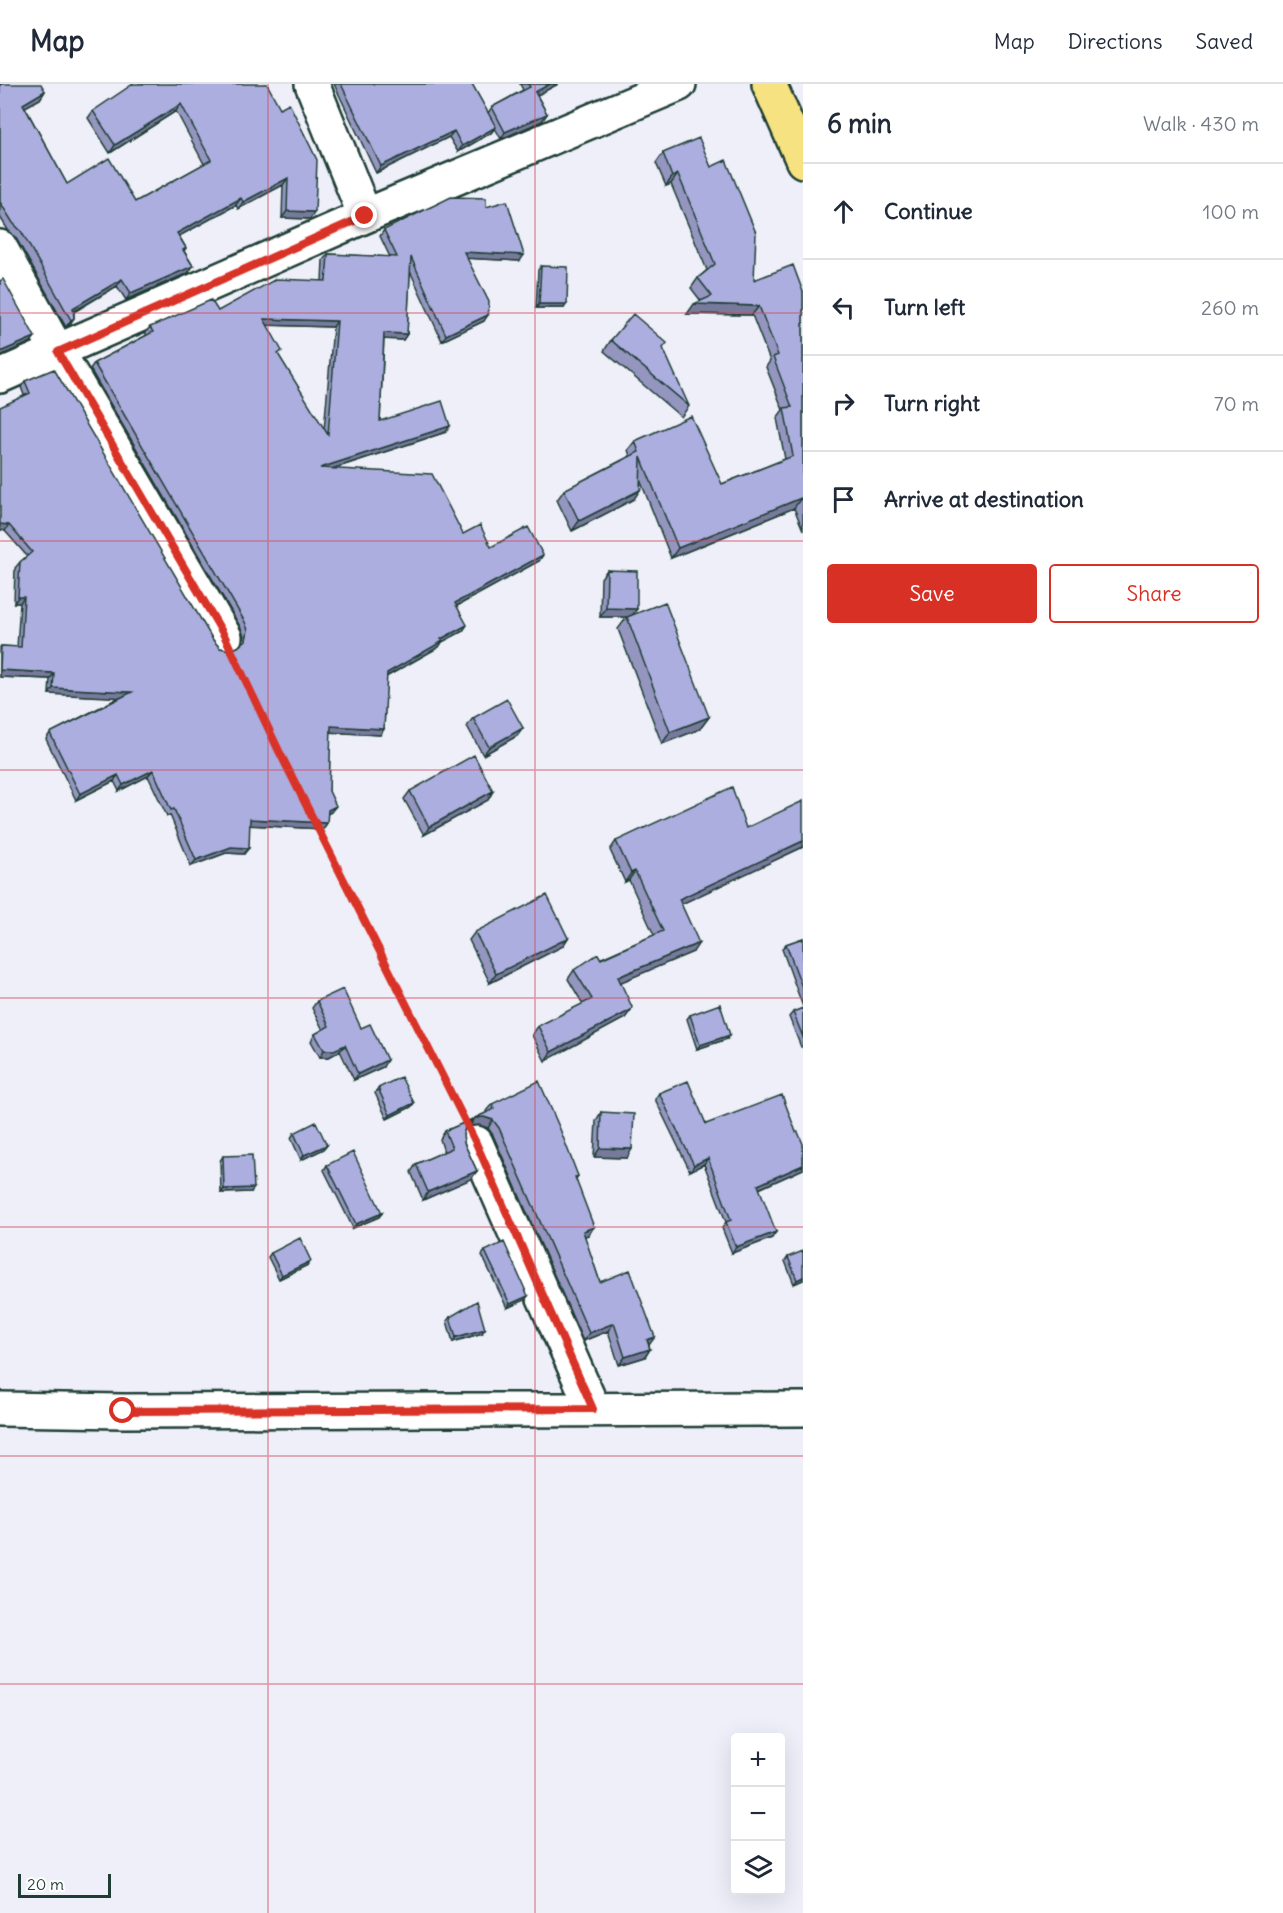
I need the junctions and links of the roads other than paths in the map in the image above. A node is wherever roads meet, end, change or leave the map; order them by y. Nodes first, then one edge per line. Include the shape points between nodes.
1 (312, 84) edge
2 (679, 84) edge
3 (769, 84) edge
4 (803, 161) edge
5 (365, 216) junction
6 (0, 247) edge
7 (58, 352) junction
8 (0, 376) edge
9 (225, 637) dead end
10 (476, 1143) road end
11 (0, 1409) edge
12 (593, 1409) junction
13 (803, 1409) edge

1 - 5 street
2 - 5 street
3 - 4 highway
5 - 7 street
6 - 7 street
7 - 8 street
7 - 9 street
10 - 12 street
11 - 12 street
12 - 13 street

